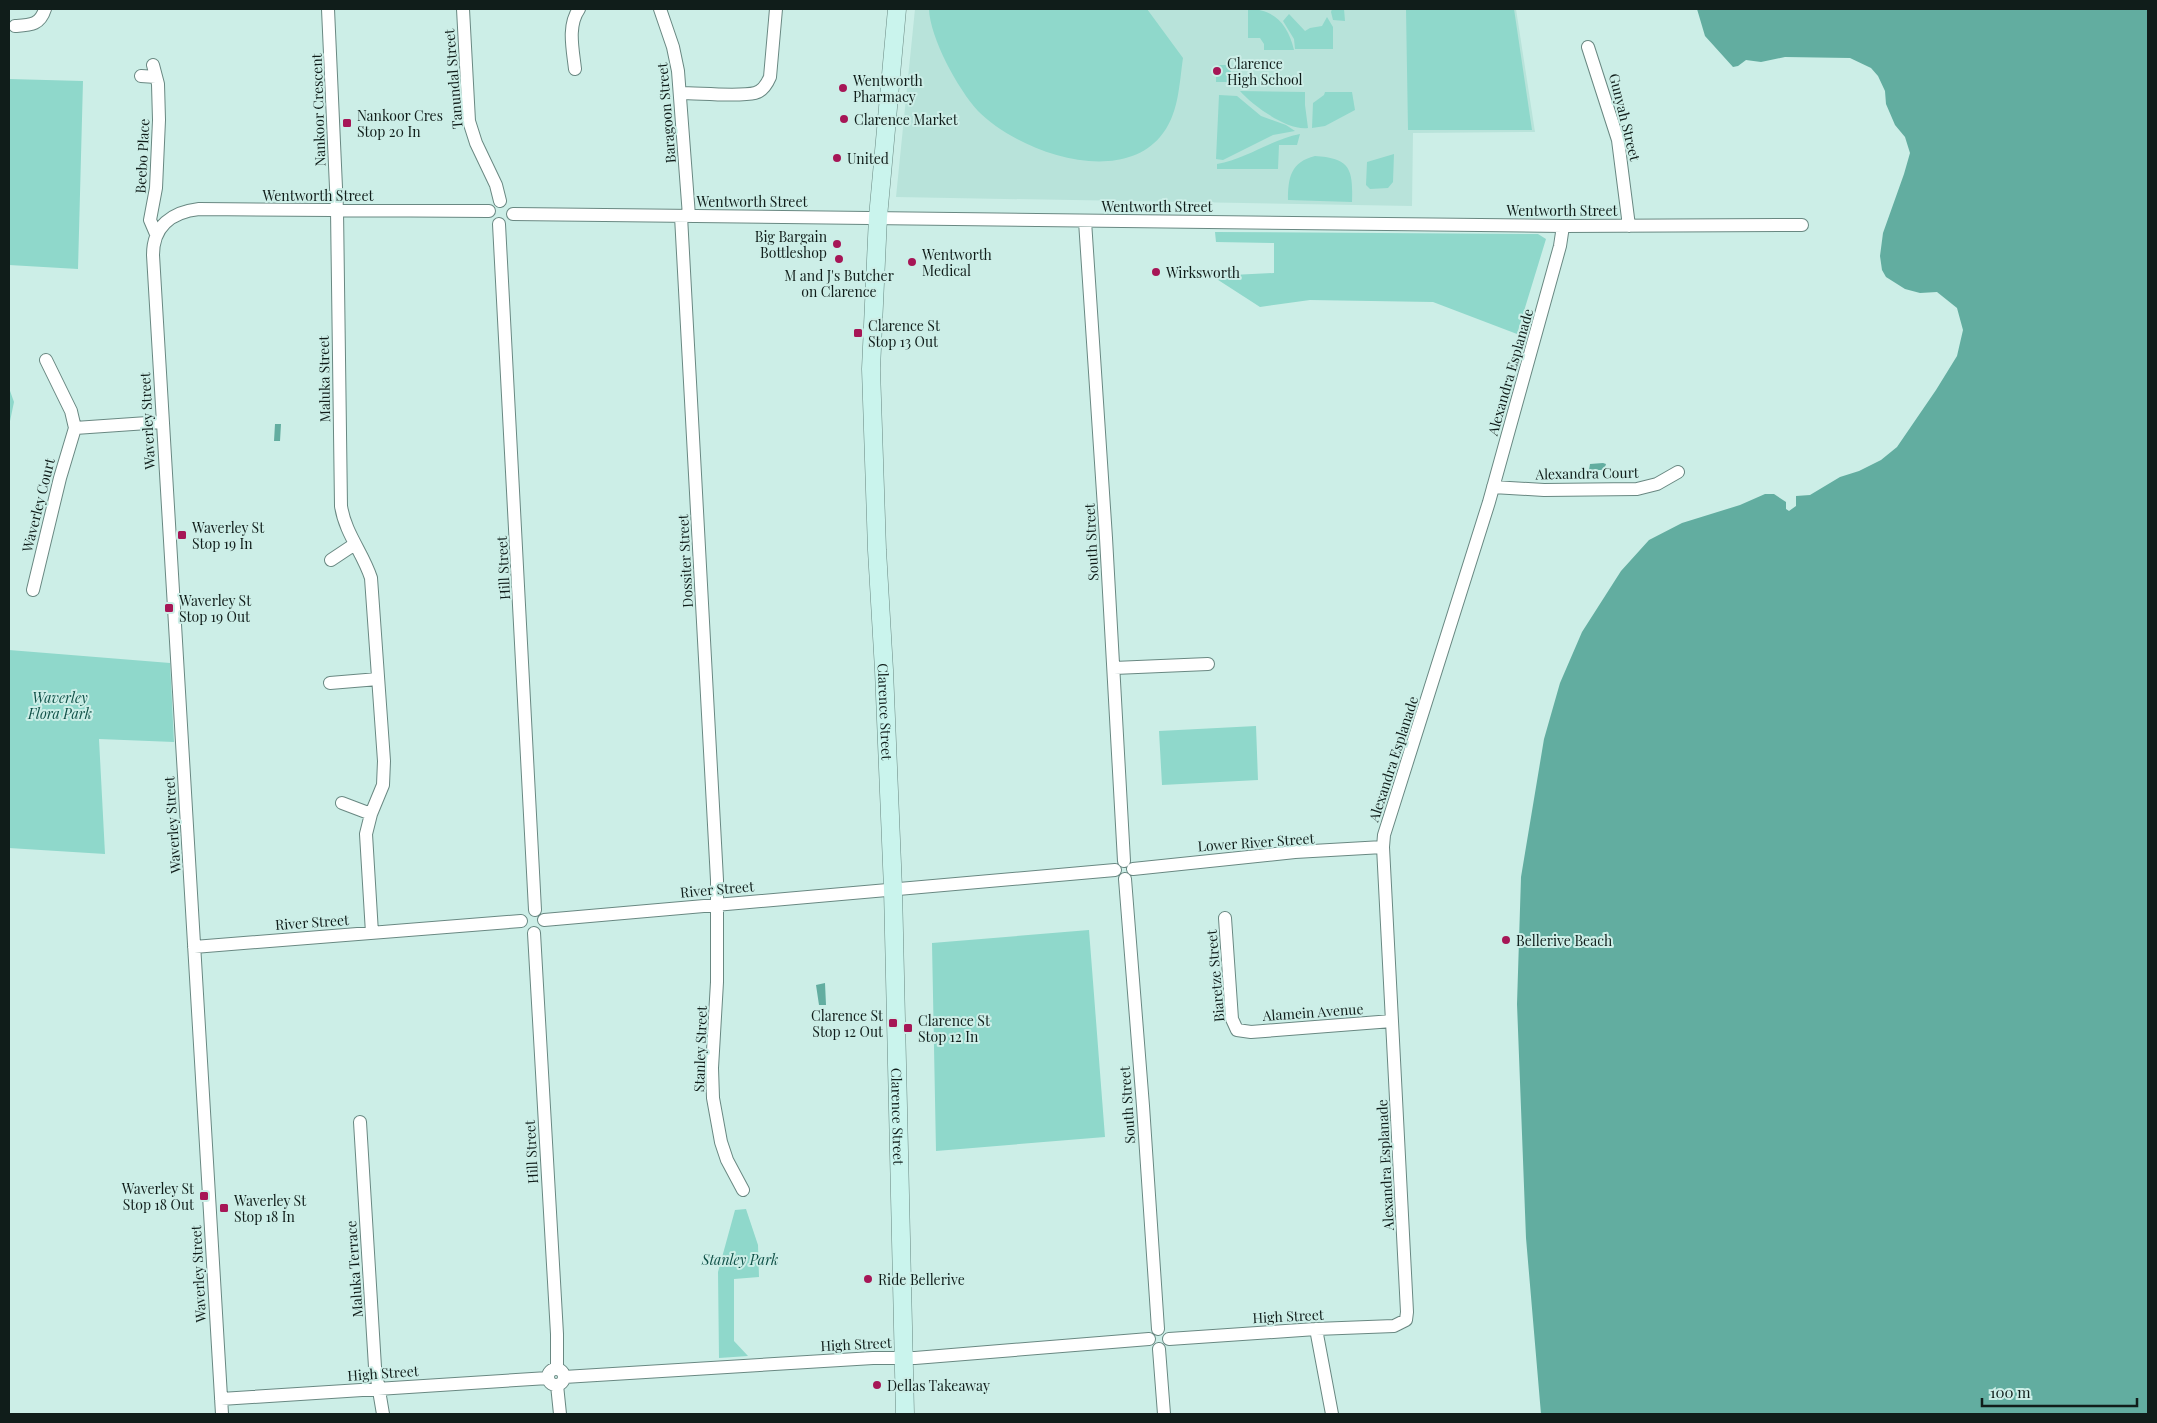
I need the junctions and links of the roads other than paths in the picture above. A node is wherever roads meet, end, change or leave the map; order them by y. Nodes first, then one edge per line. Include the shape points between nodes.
1 (45, 9) edge
2 (328, 9) edge
3 (463, 9) edge
4 (579, 9) edge
5 (660, 9) edge
6 (776, 9) edge
7 (897, 9) edge
8 (15, 26) dead end
9 (1588, 47) dead end
10 (575, 69) dead end
11 (140, 76) dead end
12 (680, 93) junction
13 (500, 201) junction
14 (337, 210) junction
15 (489, 211) junction
16 (513, 214) junction
17 (685, 216) junction
18 (878, 217) junction
19 (1084, 221) junction
20 (499, 224) junction
21 (1802, 225) dead end
22 (1563, 226) junction
23 (1629, 226) junction
24 (156, 234) junction
25 (46, 360) dead end
26 (162, 422) junction
27 (74, 428) junction
28 (1678, 472) dead end
29 (1493, 487) junction
30 (355, 544) junction
31 (331, 560) dead end
32 (33, 590) dead end
33 (1208, 664) dead end
34 (1114, 668) junction
35 (378, 679) junction
36 (330, 682) dead end
37 (342, 803) dead end
38 (371, 814) junction
39 (1382, 847) junction
40 (1124, 869) junction
41 (893, 889) junction
42 (717, 904) junction
43 (540, 915) junction
44 (1225, 918) dead end
45 (522, 921) junction
46 (372, 933) junction
47 (534, 933) junction
48 (194, 947) junction
49 (1392, 1021) junction
50 (1238, 1030) joint
51 (360, 1122) dead end
52 (743, 1190) dead end
53 (1406, 1320) joint
54 (1316, 1329) junction
55 (1154, 1334) junction
56 (1169, 1339) junction
57 (1159, 1349) junction
58 (904, 1357) junction
59 (556, 1377) junction
60 (379, 1389) junction
61 (221, 1399) junction
62 (222, 1414) edge
63 (383, 1414) edge
64 (560, 1414) edge
65 (905, 1414) edge
66 (1164, 1414) edge
67 (1332, 1414) edge

1 - 8 street via 38,22
2 - 14 street, Nankoor Crescent
3 - 13 street, Tanundal Street via 469,121
4 - 10 street via 572,31
5 - 12 street, Baragoon Street via 676,59
6 - 12 street via 770,77 761,90 746,94
7 - 18 main road, Clarence Street
9 - 23 street, Gunyah Street via 1618,140
11 - 24 street, Beebo Place via 154,71 159,120 155,198 150,220
12 - 17 street, Baragoon Street
13 - 15 street
13 - 16 street via 509,204
14 - 15 street, Wentworth Street
14 - 24 street, Wentworth Street via 191,210 172,216
14 - 30 street, Maluka Street via 341,506 344,522
15 - 20 street via 492,220
16 - 17 street, Wentworth Street
16 - 20 street via 509,221
17 - 18 street, Wentworth Street
17 - 42 street, Dossiter Street
18 - 19 street, Wentworth Street
18 - 41 main road, Clarence Street via 872,325 872,412
19 - 22 street, Wentworth Street
19 - 34 street, South Street
20 - 43 street, Hill Street
21 - 23 street, Wentworth Street
22 - 23 street, Wentworth Street
22 - 29 street, Alexandra Esplanade
24 - 26 street, Waverley Street via 152,255
25 - 27 street via 71,411
26 - 27 street
26 - 48 street, Waverley Street
27 - 32 street, Waverley Court
28 - 29 street, Alexandra Court via 1657,484 1637,489
29 - 39 street, Alexandra Esplanade
30 - 31 street
30 - 35 street, Maluka Street via 371,578
33 - 34 street
34 - 40 street, South Street
35 - 36 street
35 - 38 street, Maluka Street via 384,775
37 - 38 street
38 - 46 street, Maluka Street via 366,842
39 - 40 street, Lower River Street
39 - 49 street, Alexandra Esplanade
40 - 41 street, Lower River Street
40 - 55 street, South Street via 1142,1098
41 - 42 street, River Street
41 - 58 main road, Clarence Street
42 - 43 street, River Street
42 - 52 street, Stanley Street via 718,982 713,1098 721,1142
43 - 45 street via 526,913
43 - 47 street via 540,930
44 - 50 street, Biaretze Street via 1232,1019
45 - 46 street, River Street
45 - 47 street via 524,928
46 - 48 street, River Street
47 - 59 street, Hill Street via 557,1334
48 - 61 street, Waverley Street
49 - 50 street, Alamein Avenue via 1252,1032
49 - 53 street, Alexandra Esplanade
51 - 60 street, Maluka Terrace
53 - 54 street, High Street via 1394,1326
54 - 56 street, High Street
54 - 67 street
55 - 56 street via 1167,1333
55 - 57 street via 1152,1346
55 - 58 street, High Street
56 - 57 street via 1165,1347
57 - 66 street
58 - 59 street, High Street
58 - 65 main road, Clarence Street
59 - 60 street, High Street
59 - 64 street, Hill Street
60 - 61 street, High Street
60 - 63 street, Maluka Terrace
61 - 62 street, Waverley Street

